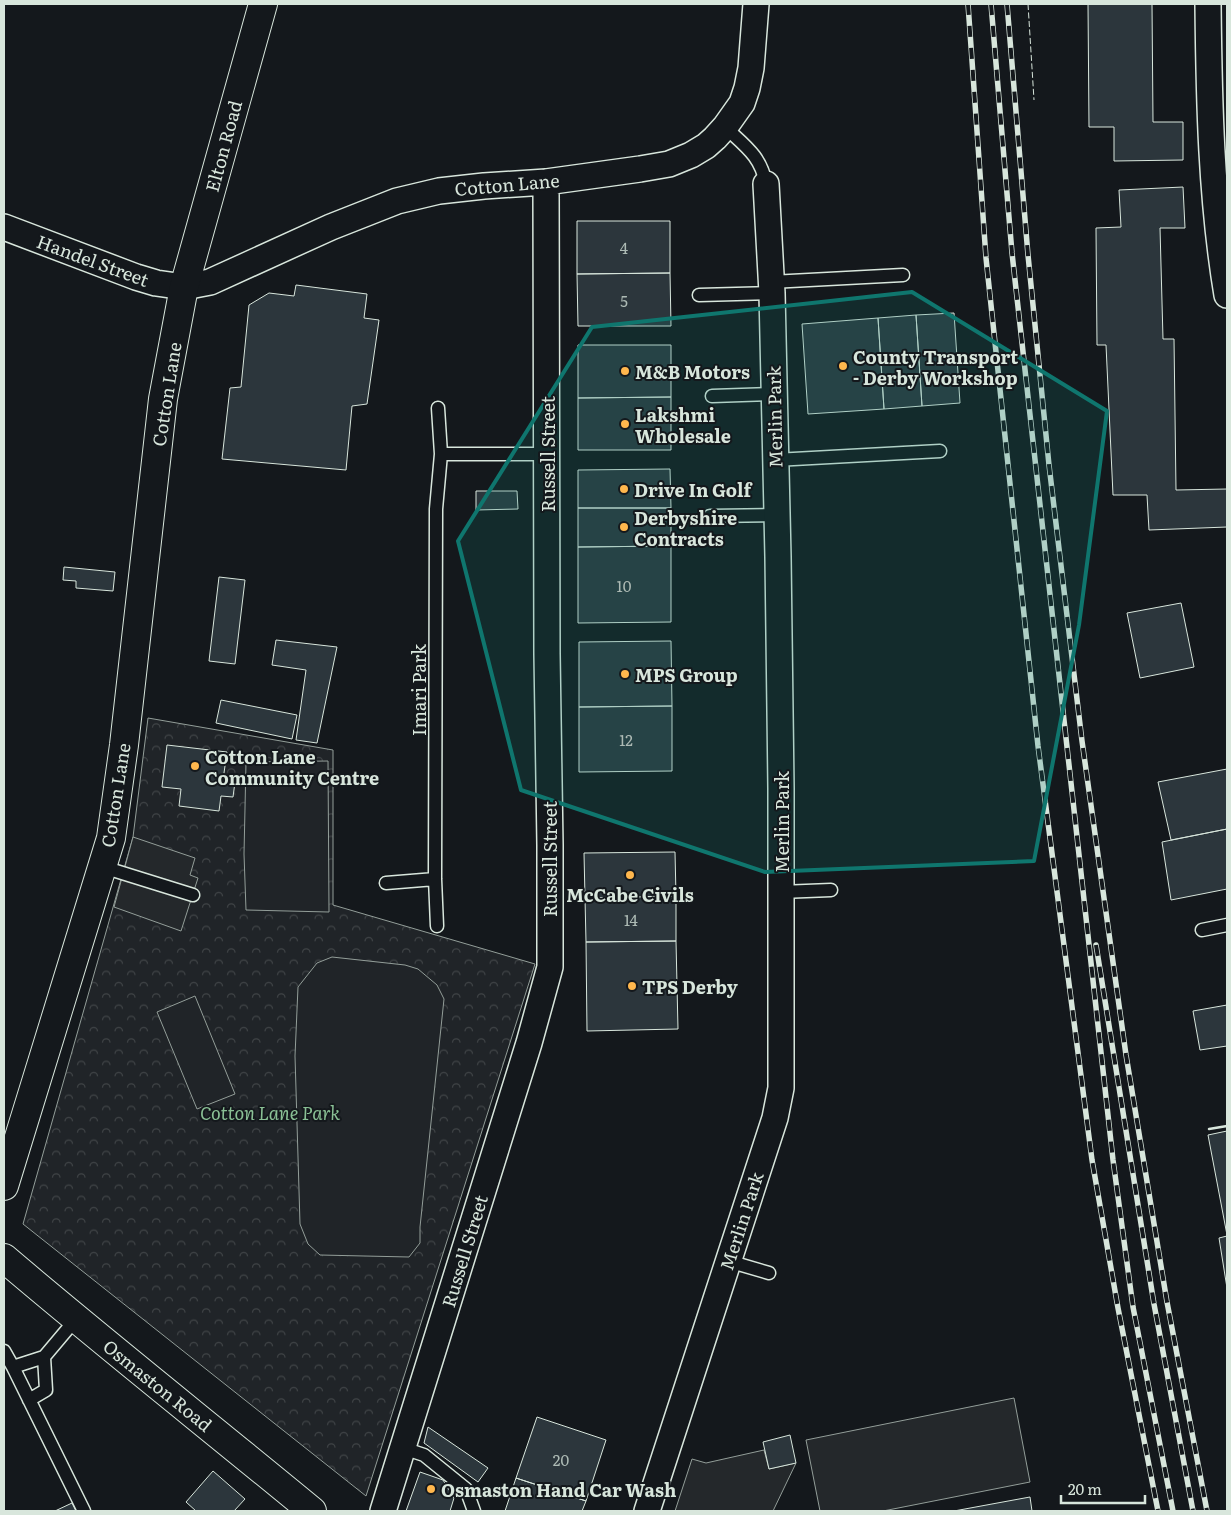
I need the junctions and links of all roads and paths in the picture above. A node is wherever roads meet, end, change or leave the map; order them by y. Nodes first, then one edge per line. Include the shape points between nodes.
1 (262, 4) edge
2 (756, 4) edge
3 (1208, 4) edge
4 (725, 127) junction
5 (546, 182) junction
6 (766, 184) joint
7 (4, 227) edge
8 (1223, 234) edge
9 (903, 275) dead end
10 (184, 288) junction
11 (772, 288) junction
12 (699, 294) dead end
13 (1227, 295) edge
14 (774, 394) junction
15 (712, 396) dead end
16 (438, 408) dead end
17 (940, 451) dead end
18 (441, 454) junction
19 (548, 454) junction
20 (776, 460) junction
21 (776, 515) junction
22 (710, 516) dead end
23 (103, 867) junction
24 (436, 878) junction
25 (386, 883) dead end
26 (831, 890) dead end
27 (781, 892) junction
28 (192, 896) dead end
29 (1227, 925) edge
30 (437, 926) dead end
31 (1202, 930) dead end
32 (4, 1186) edge
33 (4, 1258) edge
34 (728, 1261) junction
35 (770, 1273) dead end
36 (76, 1320) junction
37 (4, 1351) edge
38 (44, 1357) junction
39 (13, 1367) junction
40 (29, 1400) junction
41 (403, 1448) junction
42 (84, 1511) edge
43 (312, 1511) edge
44 (383, 1511) edge
45 (474, 1511) edge
46 (647, 1511) edge

1 - 10 street, Elton Road
2 - 4 street, Cotton Lane via 747,88 742,103
3 - 8 street via 1209,98
4 - 5 street, Cotton Lane via 706,146 669,164
4 - 6 lane, Merlin Park via 757,158
5 - 10 street, Cotton Lane via 440,190 397,201 210,282
5 - 19 street, Russell Street
6 - 11 street, Merlin Park
7 - 10 street, Handel Street via 136,277
8 - 13 street
9 - 11 lane
10 - 23 street, Cotton Lane via 163,399 114,819
11 - 12 lane
11 - 14 street, Merlin Park
14 - 15 lane
14 - 20 street, Merlin Park
16 - 18 lane, Imari Park
17 - 20 lane
18 - 19 lane
18 - 24 lane, Imari Park via 436,508
19 - 41 street, Russell Street via 550,967
20 - 21 street, Merlin Park
21 - 22 lane
21 - 27 street, Merlin Park
23 - 28 lane
23 - 32 street, Cotton Lane
24 - 25 lane
24 - 30 lane, Imari Park
26 - 27 lane
27 - 34 street, Merlin Park via 781,1088 775,1118
29 - 31 lane
33 - 36 street, Osmaston Road
34 - 35 lane
34 - 46 street, Merlin Park
36 - 38 lane
36 - 43 street, Osmaston Road
37 - 39 lane
38 - 39 lane
38 - 40 lane via 46,1390
39 - 40 lane
40 - 42 lane
41 - 44 street, Russell Street
41 - 45 lane via 424,1455 466,1489

